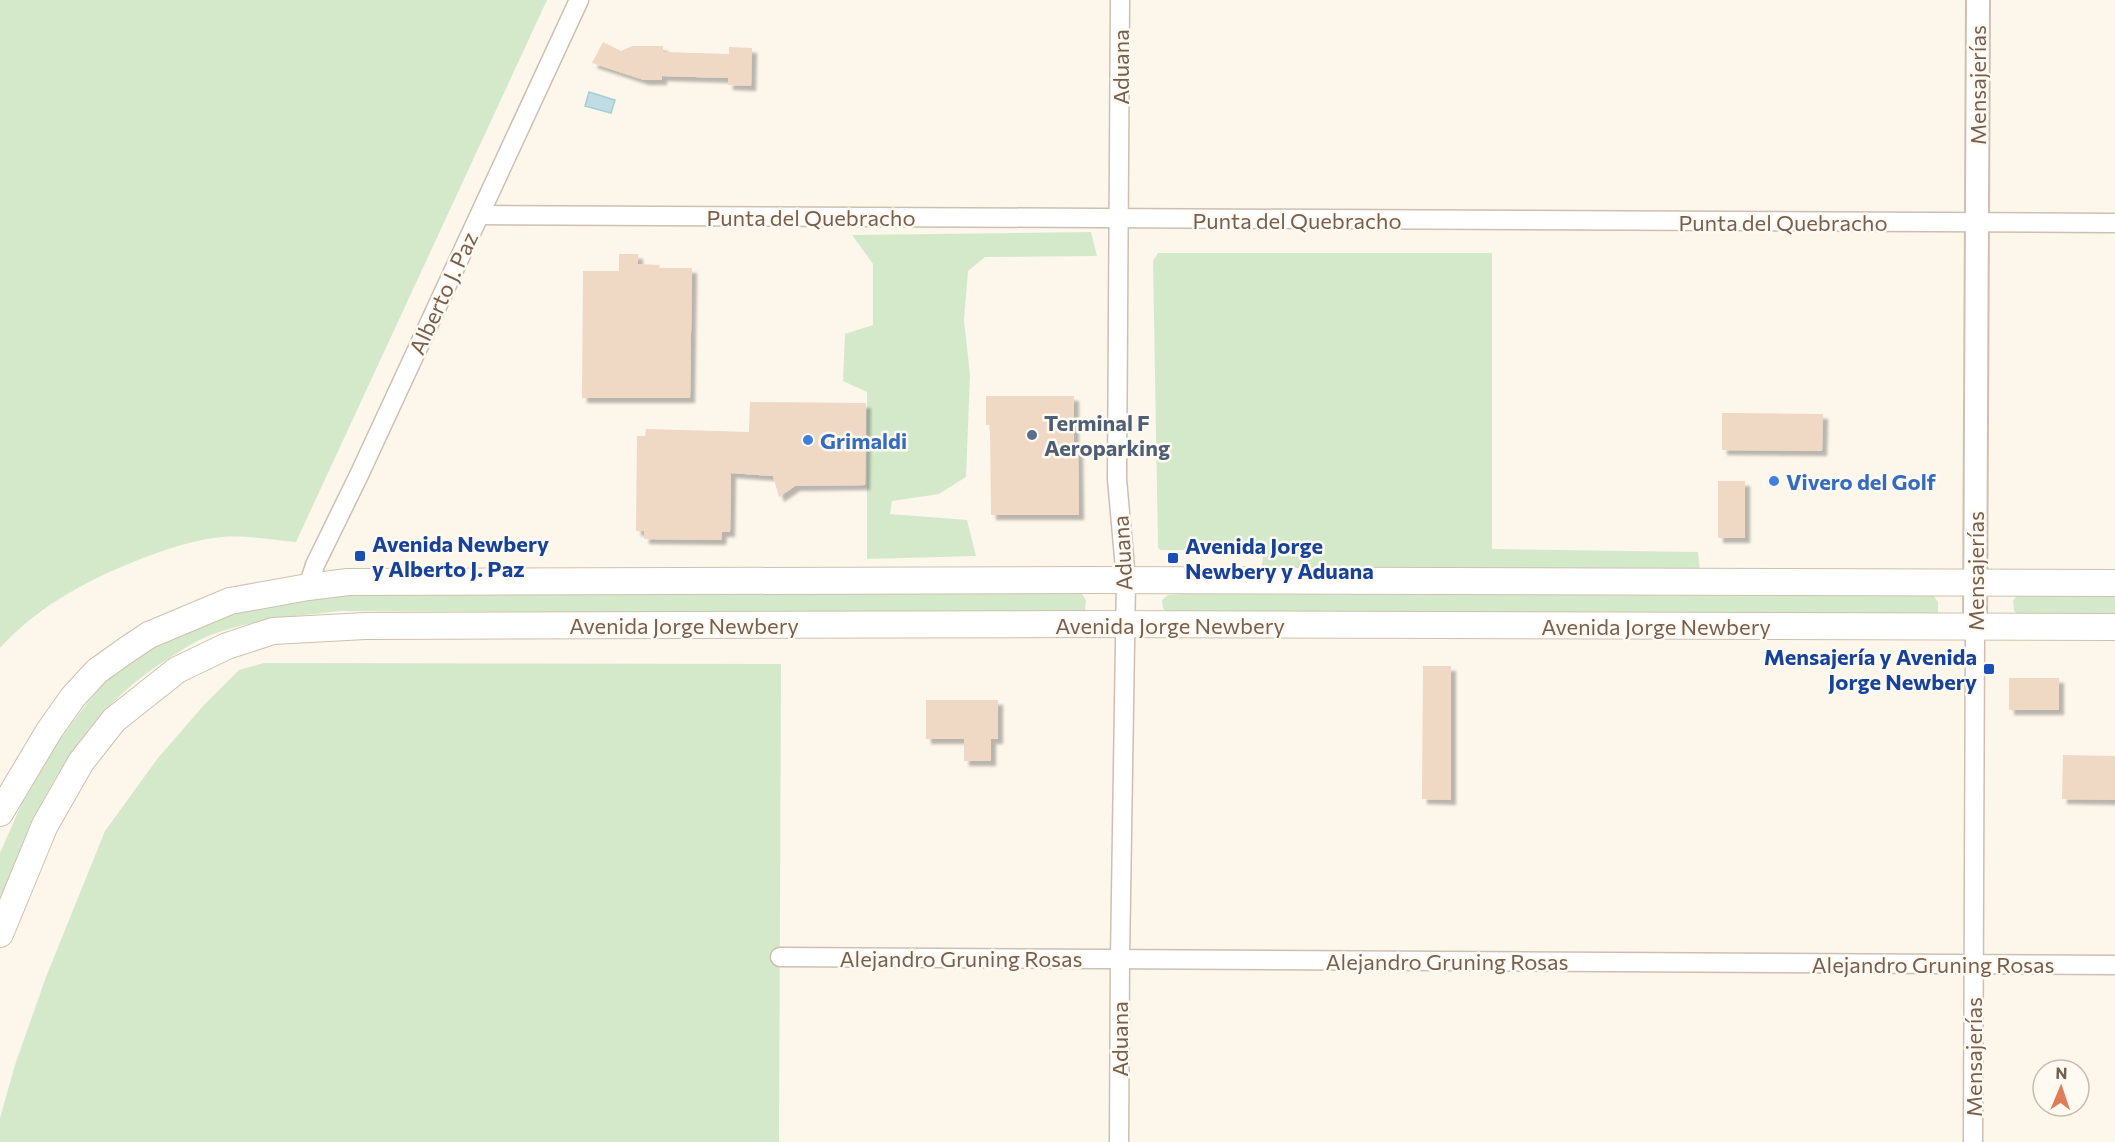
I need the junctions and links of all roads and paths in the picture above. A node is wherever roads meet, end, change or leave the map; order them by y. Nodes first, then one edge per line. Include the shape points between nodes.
1 (579, 0) edge
2 (1120, 0) edge
3 (1978, 0) edge
4 (480, 215) junction
5 (1118, 219) junction
6 (1977, 223) junction
7 (2115, 224) edge
8 (1126, 580) junction
9 (1976, 583) junction
10 (2115, 583) edge
11 (308, 587) junction
12 (1125, 625) junction
13 (1975, 627) junction
14 (2115, 627) edge
15 (0, 813) edge
16 (0, 934) edge
17 (780, 957) dead end
18 (1119, 959) junction
19 (1974, 964) junction
20 (2115, 965) edge
21 (1119, 1142) edge
22 (1973, 1142) edge

1 - 4 street, Alberto J. Paz
2 - 5 street, Aduana
3 - 6 street, Mensajerías
4 - 5 street, Punta del Quebracho
4 - 11 street, Alberto J. Paz
5 - 6 street, Punta del Quebracho
5 - 8 street, Aduana via 1117,479
6 - 7 street, Punta del Quebracho
6 - 9 street, Mensajerías
8 - 9 main road, Avenida Jorge Newbery
8 - 11 main road, Avenida Jorge Newbery via 348,582
8 - 12 street, Aduana
9 - 10 main road, Avenida Jorge Newbery
9 - 13 street, Mensajerías
11 - 15 main road, Avenida Jorge Newbery via 230,601 149,635 97,671 49,731
12 - 13 main road, Avenida Jorge Newbery
12 - 16 main road, Avenida Jorge Newbery via 365,626 273,632 227,646 177,670 114,720 81,762 45,825
12 - 18 street, Aduana
13 - 14 main road, Avenida Jorge Newbery
13 - 19 street, Mensajerías
17 - 18 street, Alejandro Gruning Rosas
18 - 19 street, Alejandro Gruning Rosas
18 - 21 street, Aduana
19 - 20 street, Alejandro Gruning Rosas
19 - 22 street, Mensajerías

